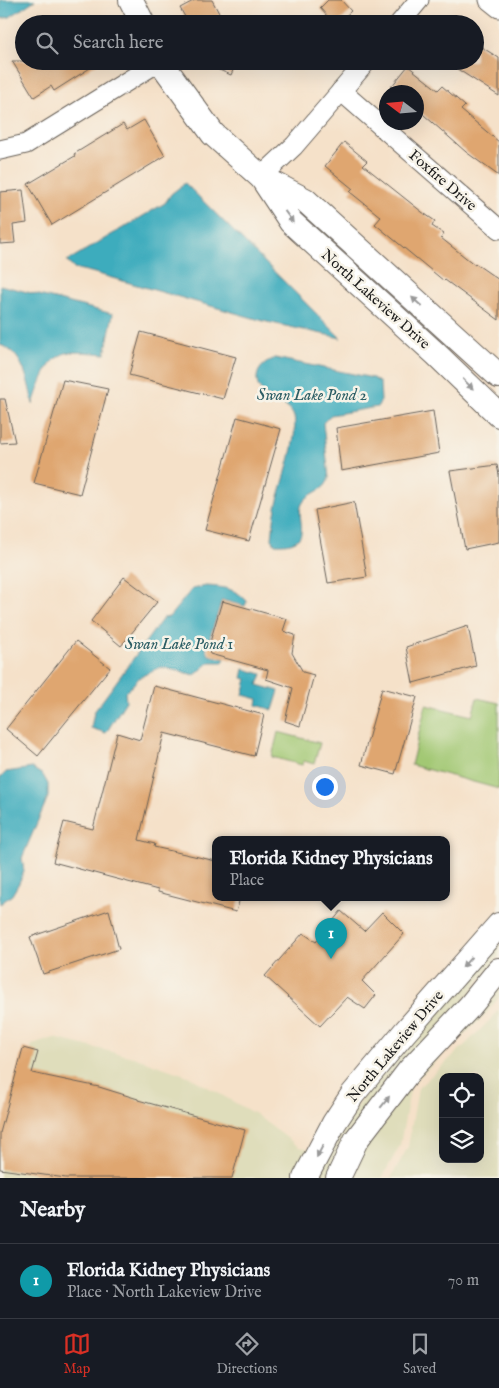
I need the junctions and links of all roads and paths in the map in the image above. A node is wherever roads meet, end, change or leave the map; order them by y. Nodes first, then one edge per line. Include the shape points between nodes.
1 (132, 0) edge
2 (419, 0) edge
3 (490, 0) edge
4 (499, 8) edge
5 (138, 15) edge
6 (406, 15) edge
7 (145, 70) edge
8 (167, 70) edge
9 (359, 70) edge
10 (341, 91) junction
11 (0, 150) edge
12 (261, 177) junction
13 (499, 229) edge
14 (453, 335) junction
15 (436, 354) junction
16 (499, 376) edge
17 (499, 415) edge
18 (499, 925) edge
19 (499, 970) edge
20 (305, 1178) edge
21 (338, 1178) edge

1 - 5 street
2 - 6 street
3 - 4 street
7 - 11 street via 26,144
8 - 12 street, North Lakeview Drive via 213,134
9 - 10 street
10 - 12 street via 294,146
10 - 13 street, Foxfire Drive
14 -> 12 street, North Lakeview Drive via 305,200
12 -> 15 street, North Lakeview Drive via 292,222
14 - 15 street
14 - 16 street, North Lakeview Drive
15 -> 17 street, North Lakeview Drive
18 -> 20 street, North Lakeview Drive via 353,1094
21 -> 19 street, North Lakeview Drive via 356,1140 403,1079

